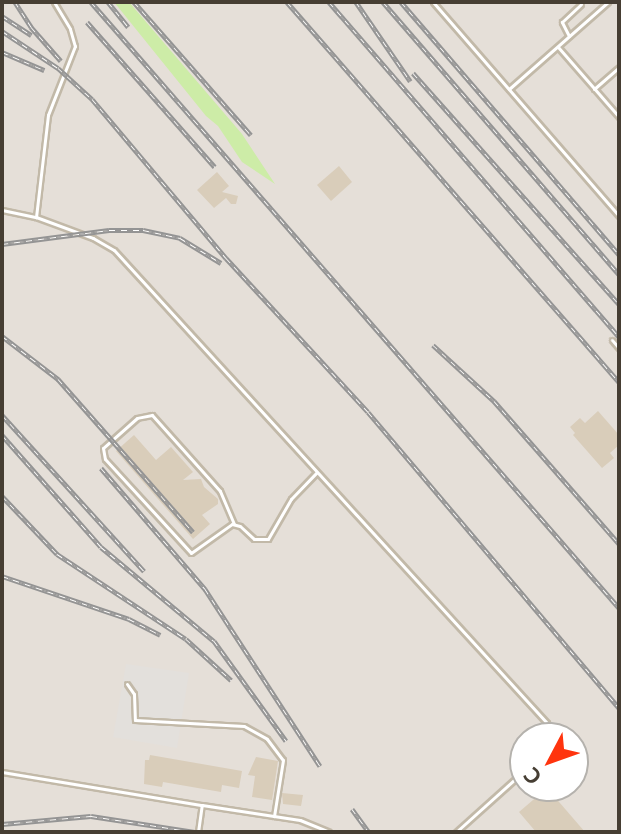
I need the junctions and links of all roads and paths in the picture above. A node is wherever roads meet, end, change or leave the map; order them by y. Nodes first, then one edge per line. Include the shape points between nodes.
1 (54, 2) edge
2 (433, 2) edge
3 (594, 2) edge
4 (608, 2) edge
5 (582, 3) edge
6 (600, 9) junction
7 (569, 36) junction
8 (558, 47) junction
9 (619, 67) edge
10 (509, 89) junction
11 (594, 89) junction
12 (619, 117) edge
13 (2, 210) edge
14 (619, 216) edge
15 (36, 217) junction
16 (612, 340) dead end
17 (619, 348) edge
18 (317, 472) junction
19 (234, 524) junction
20 (127, 684) dead end
21 (546, 722) edge
22 (2, 772) edge
23 (509, 784) edge
24 (202, 805) junction
25 (274, 816) junction
26 (198, 832) edge
27 (329, 832) edge
28 (456, 832) edge

1 - 15 lane via 75,46 48,115
2 - 10 lane
3 - 6 lane
4 - 6 lane
5 - 7 lane via 562,22
6 - 7 lane
7 - 8 lane
8 - 10 lane
8 - 11 lane
9 - 11 lane
10 - 14 lane
11 - 12 lane
13 - 15 lane
15 - 18 lane via 114,250
16 - 17 lane
18 - 19 lane via 291,499 268,539 254,539
18 - 21 lane
19 - 19 lane via 197,552 188,552 105,459 103,448 140,416 152,415 220,491
20 - 25 lane via 134,694 135,720 244,726 267,739 283,760
22 - 24 lane
23 - 28 lane
24 - 25 lane
24 - 26 lane
25 - 27 lane

